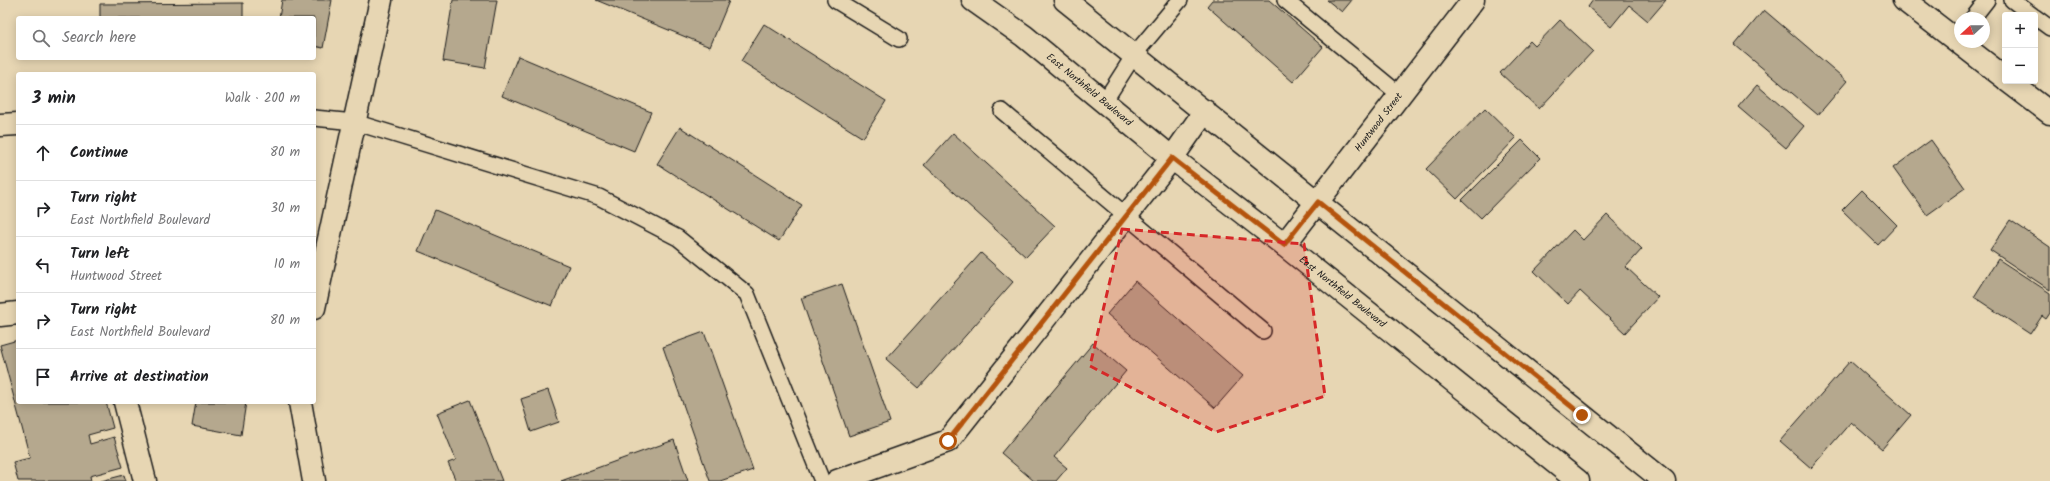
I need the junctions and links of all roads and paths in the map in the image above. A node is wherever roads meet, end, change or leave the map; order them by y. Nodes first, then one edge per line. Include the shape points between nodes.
1 (381, 0) edge
2 (835, 0) edge
3 (973, 0) edge
4 (1065, 0) edge
5 (1180, 0) edge
6 (1285, 0) edge
7 (1473, 0) edge
8 (1904, 0) edge
9 (1987, 0) edge
10 (2012, 0) edge
11 (1978, 12) edge
12 (2028, 12) edge
13 (2038, 19) edge
14 (2050, 28) edge
15 (1954, 34) edge
16 (899, 39) dead end
17 (1971, 48) edge
18 (1134, 55) junction
19 (2002, 75) edge
20 (2012, 84) edge
21 (1400, 95) junction
22 (1104, 102) junction
23 (1002, 111) dead end
24 (1205, 111) junction
25 (2050, 113) edge
26 (316, 118) edge
27 (354, 122) junction
28 (16, 124) edge
29 (0, 125) edge
30 (1172, 158) junction
31 (1318, 202) junction
32 (1127, 214) junction
33 (1284, 245) junction
34 (316, 299) edge
35 (16, 313) edge
36 (0, 315) edge
37 (1263, 331) dead end
38 (126, 404) edge
39 (300, 404) edge
40 (145, 481) edge
41 (314, 481) edge
42 (822, 481) edge
43 (836, 481) edge
44 (1578, 481) edge
45 (1664, 481) edge

1 - 27 street
2 - 16 lane
3 - 22 street, East Northfield Boulevard via 1024,36
4 - 18 street
5 - 18 lane
6 - 21 lane
7 - 21 street, Huntwood Street
8 - 15 street
9 - 11 lane
10 - 12 lane
13 - 14 lane
17 - 19 street
18 - 22 lane
18 - 24 street
20 - 25 street
21 - 31 street, Huntwood Street
22 - 30 street, East Northfield Boulevard
23 - 32 lane
24 - 30 street
24 - 31 street
26 - 27 lane
27 - 34 street
27 - 42 lane via 599,197 678,238 746,294
28 - 29 street
30 - 32 street
30 - 33 street, East Northfield Boulevard
31 - 33 street, Huntwood Street
31 - 45 street
32 - 37 lane
32 - 43 street via 948,441
33 - 44 street, East Northfield Boulevard
35 - 36 street
38 - 40 street
39 - 41 street

